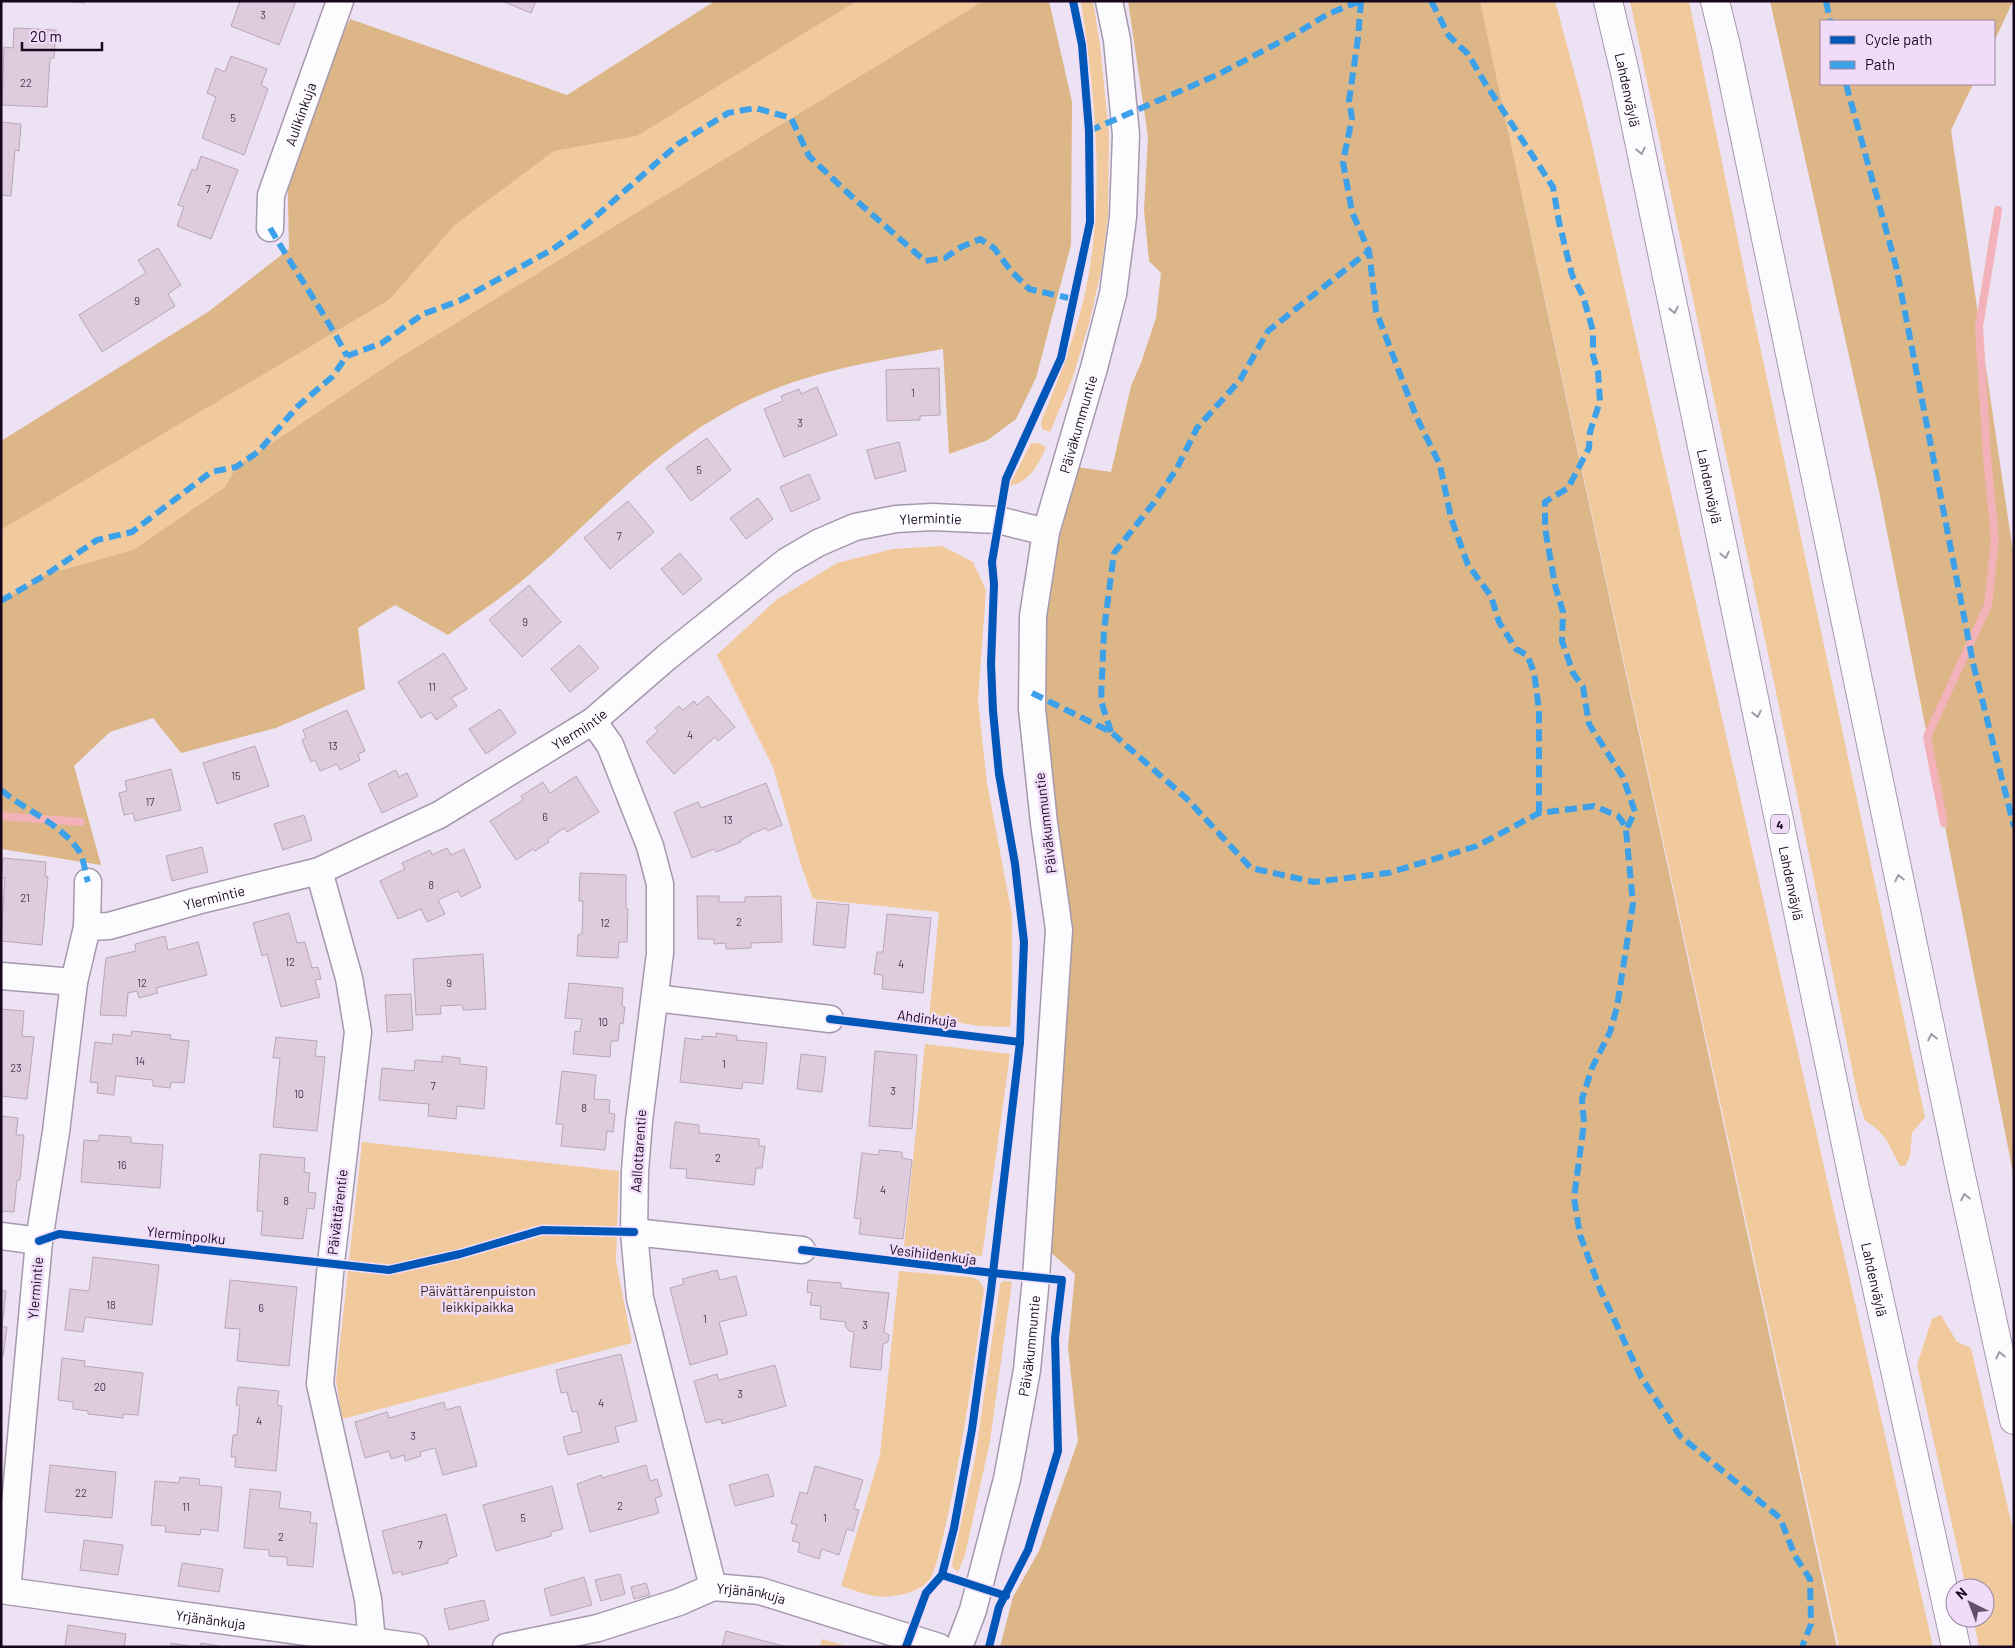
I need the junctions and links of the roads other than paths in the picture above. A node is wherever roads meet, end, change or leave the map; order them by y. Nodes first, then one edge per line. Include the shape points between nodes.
1 (340, 1) edge
2 (1109, 1) edge
3 (1608, 1) edge
4 (1715, 1) edge
5 (270, 228) dead end
6 (1046, 532) junction
7 (594, 721) junction
8 (319, 871) junction
9 (88, 882) dead end
10 (87, 927) junction
11 (1, 976) edge
12 (74, 982) junction
13 (655, 998) junction
14 (830, 1019) dead end
15 (634, 1232) junction
16 (1, 1236) edge
17 (39, 1241) junction
18 (802, 1250) dead end
19 (2014, 1420) edge
20 (713, 1587) junction
21 (7, 1591) joint
22 (372, 1642) junction
23 (415, 1647) edge
24 (506, 1647) edge
25 (939, 1647) edge
26 (959, 1647) edge
27 (1956, 1647) edge

1 - 5 street, Aulikinkuja via 271,195
2 - 6 street, Päiväkummuntie via 1126,135 1123,217 1113,294
3 -> 27 highway, Lahdenväylä / 4 via 1626,73 1856,1193
19 -> 4 highway
6 - 7 street, Ylermintie via 998,520 932,517 896,519 855,527 787,561 667,657
6 - 26 street, Päiväkummuntie via 1033,616 1032,709 1059,930 1036,1269 1026,1370 1007,1479 978,1596
7 - 8 street, Ylermintie via 439,815
7 - 13 street, Aallottarentie via 610,745 658,869 660,953
8 - 10 street, Ylermintie via 109,926
8 - 22 street, Päivättärentie via 349,978 358,1032 320,1384 368,1598
9 - 10 street, Ylermintie
10 - 12 street, Ylermintie
11 - 12 street
12 - 17 street, Ylermintie
13 - 14 street
13 - 15 street, Aallottarentie via 635,1171
15 - 18 street
15 - 20 street, Aallottarentie via 640,1298
16 - 17 street
17 - 21 street, Ylermintie
20 - 24 street, Yrjänänkuja via 679,1602 598,1628
20 - 25 street, Yrjänänkuja via 760,1590
21 - 22 street, Yrjänänkuja
22 - 23 street, Yrjänänkuja

